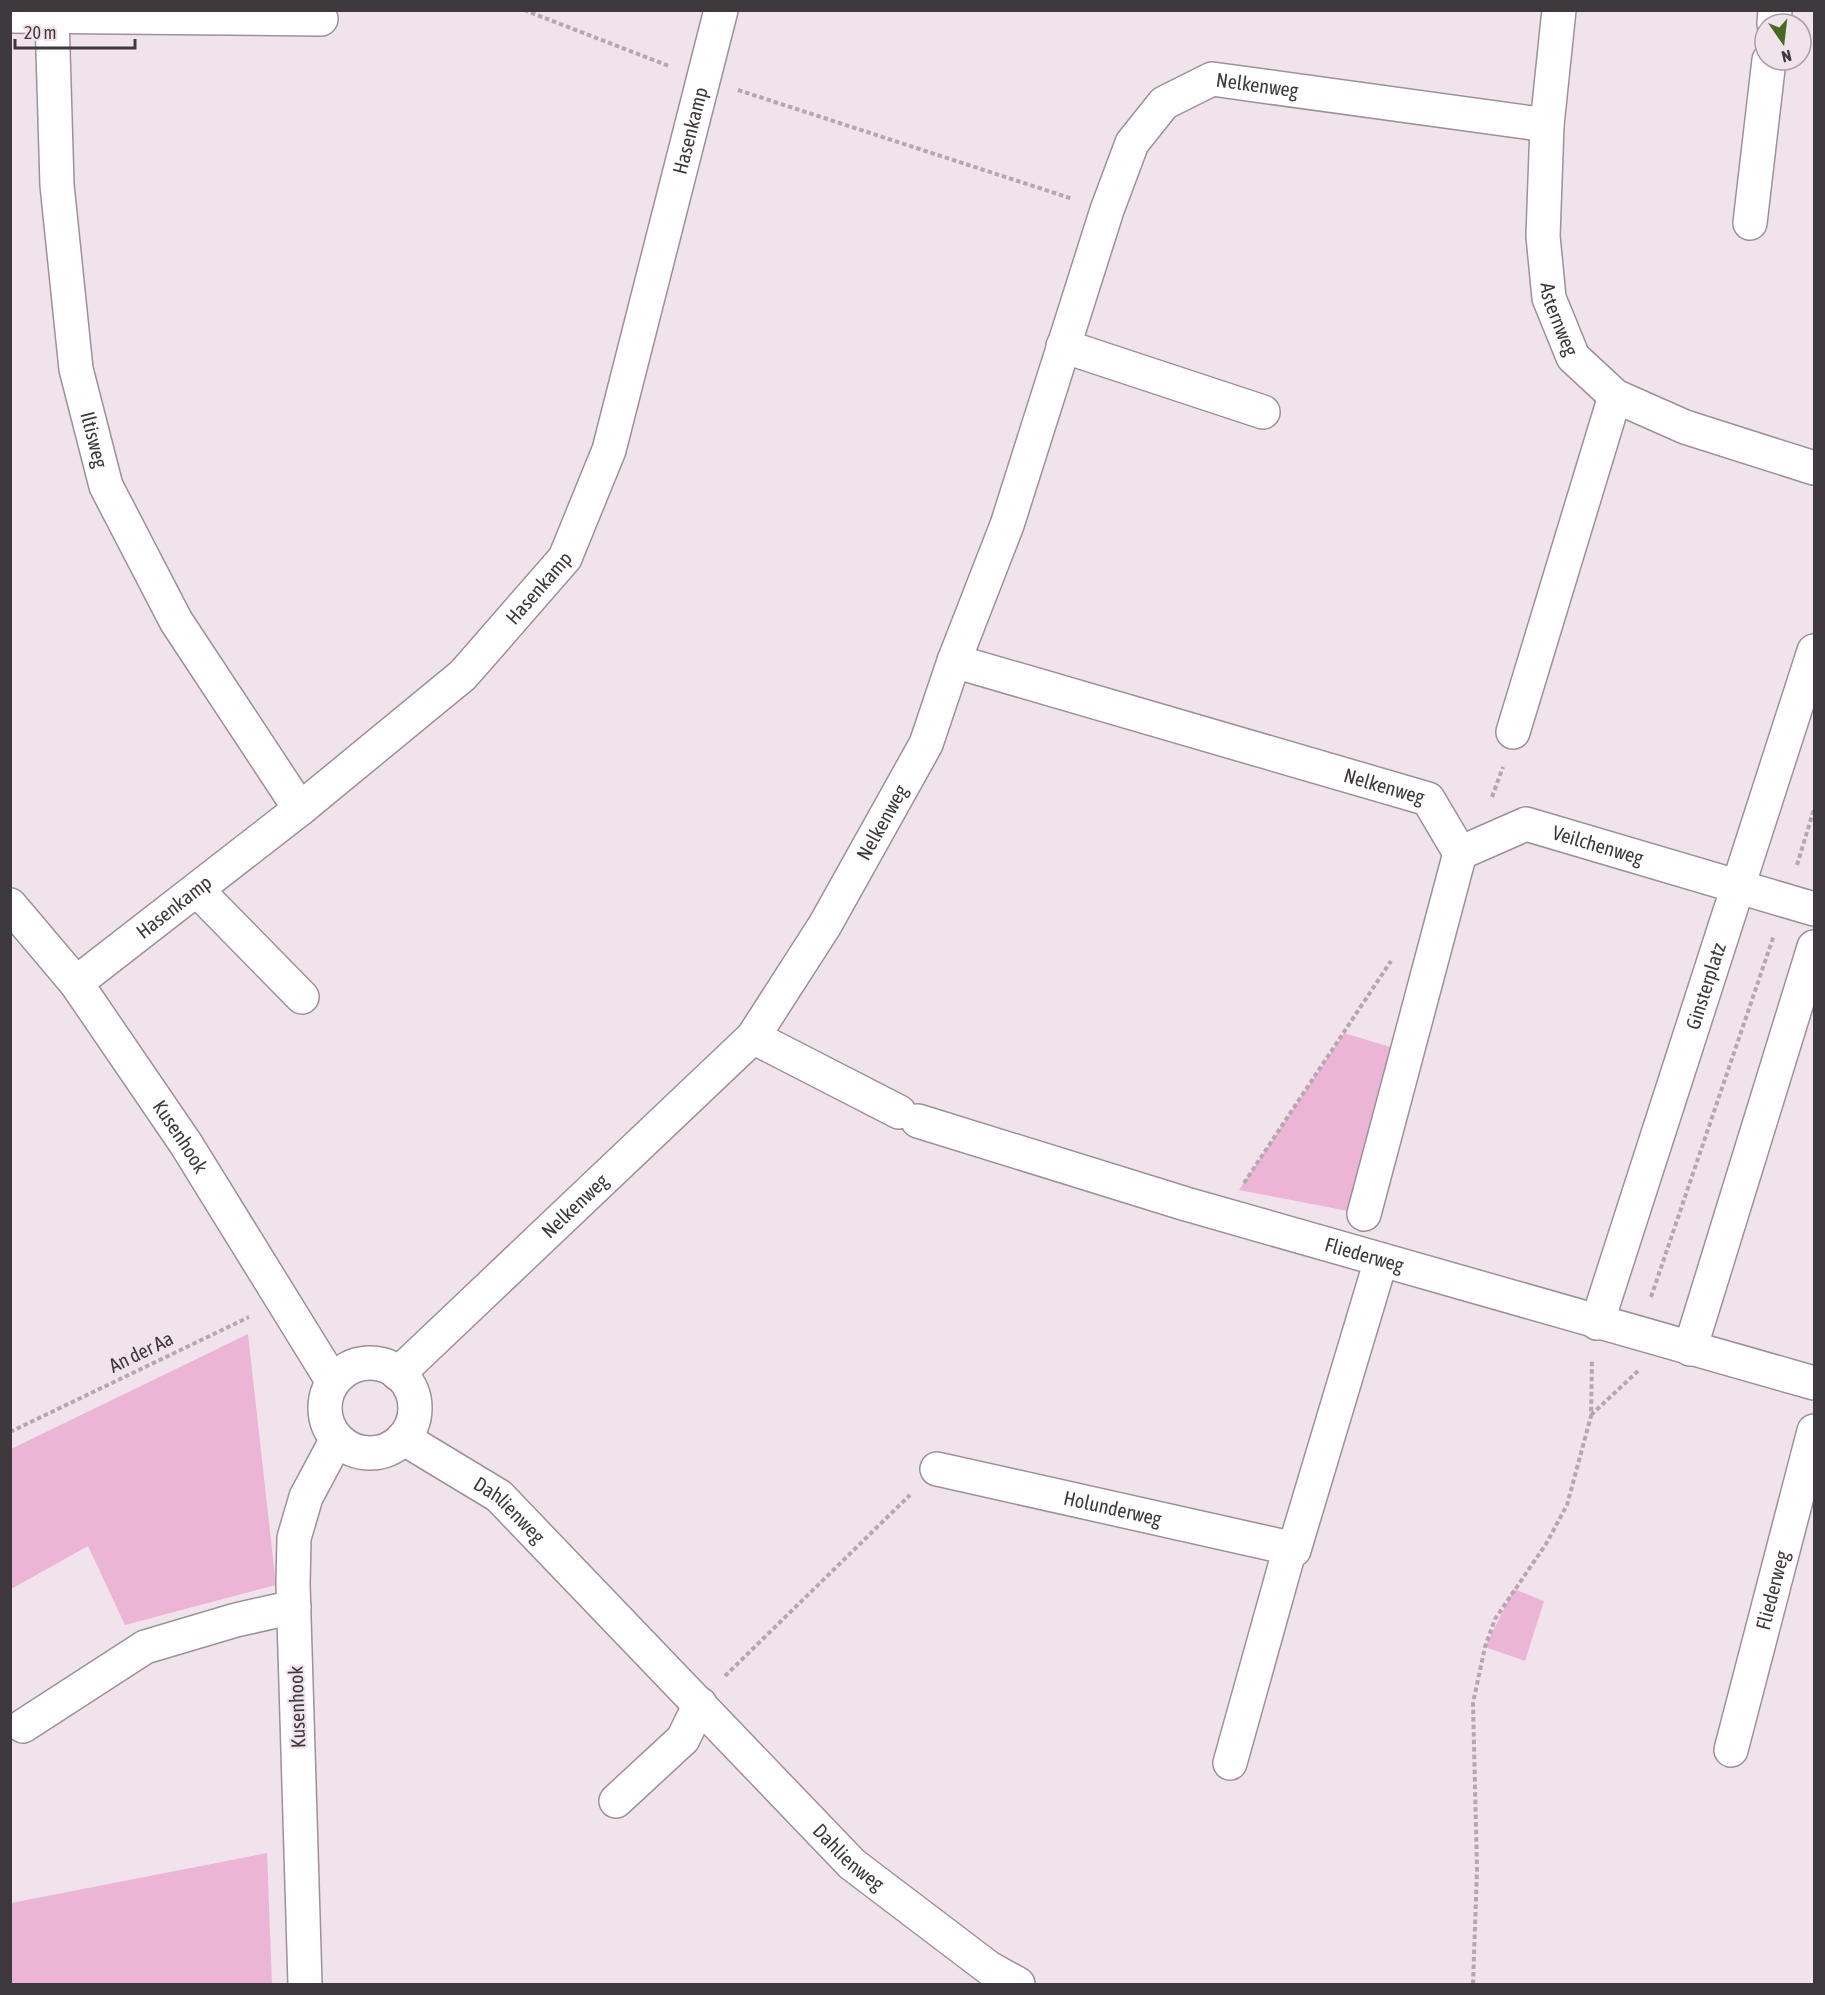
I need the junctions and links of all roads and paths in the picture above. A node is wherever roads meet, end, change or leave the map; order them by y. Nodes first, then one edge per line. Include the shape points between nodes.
1 (524, 10) edge
2 (722, 10) edge
3 (1559, 10) edge
4 (10, 16) edge
5 (52, 17) junction
6 (321, 19) dead end
7 (1768, 72) edge
8 (706, 80) junction
9 (1547, 125) junction
10 (1107, 210) junction
11 (1750, 224) dead end
12 (1063, 346) junction
13 (1615, 396) junction
14 (1263, 412) dead end
15 (1815, 468) edge
16 (1815, 651) edge
17 (954, 661) junction
18 (1513, 732) joint
19 (300, 809) junction
20 (1815, 809) edge
21 (1460, 853) junction
22 (1738, 886) junction
23 (197, 890) junction
24 (1800, 904) edge
25 (11, 907) edge
26 (1815, 947) edge
27 (1396, 953) dead end
28 (76, 983) junction
29 (302, 996) dead end
30 (753, 1037) junction
31 (1364, 1214) dead end
32 (1224, 1215) junction
33 (1381, 1260) junction
34 (285, 1300) junction
35 (1597, 1323) junction
36 (1639, 1335) junction
37 (1690, 1349) junction
38 (398, 1374) junction
39 (333, 1382) junction
40 (1815, 1383) edge
41 (1591, 1416) junction
42 (1815, 1431) edge
43 (10, 1432) edge
44 (403, 1438) junction
45 (337, 1439) junction
46 (937, 1469) joint
47 (1290, 1548) junction
48 (294, 1607) junction
49 (700, 1704) junction
50 (23, 1726) dead end
51 (1731, 1750) dead end
52 (1230, 1763) dead end
53 (616, 1801) dead end
54 (305, 1984) edge
55 (1018, 1984) edge
56 (1473, 1984) edge

1 - 8 path
2 - 8 street, Hasenkamp
3 - 9 street, Asternweg
4 - 5 street
5 - 6 street
5 - 19 street, Iltisweg via 57,185 76,369 106,486 176,621
7 - 11 street
8 - 10 path
8 - 19 street, Hasenkamp via 609,450 565,558 463,675
9 - 10 street, Nelkenweg via 1212,79 1164,103 1132,143
9 - 13 street, Asternweg via 1543,236 1549,298 1572,357
10 - 12 street, Nelkenweg
12 - 14 street
12 - 17 street, Nelkenweg via 1007,525
13 - 15 street, Asternweg via 1685,427
13 - 18 street
16 - 22 street, Ginsterplatz
17 - 21 street, Nelkenweg via 1428,799
17 - 30 street, Nelkenweg via 926,744 825,925
18 - 21 path via 1497,788
19 - 23 street, Hasenkamp
20 - 24 path
21 - 22 street, Veilchenweg via 1526,825
21 - 31 street, Fliederweg
22 - 24 street, Veilchenweg
22 - 35 street, Ginsterplatz
23 - 28 street, Hasenkamp
23 - 29 street
24 - 36 path
25 - 28 street, Kusenhook
26 - 37 street
27 - 32 path
28 - 34 street, Kusenhook via 186,1144
30 - 32 street, Fliederweg via 909,1117
30 - 38 street, Nelkenweg
32 - 33 street, Fliederweg
33 - 35 street, Fliederweg
33 - 47 street via 1294,1550
34 - 39 street, Kusenhook
34 - 43 path, An der Aa
35 - 36 street, Fliederweg
35 - 41 path
36 - 37 street, Fliederweg
37 - 40 street, Fliederweg
37 - 41 path via 1642,1366
38 - 39 street via 374,1363 359,1364 345,1370
38 - 44 street via 407,1380 415,1409
39 - 45 street via 324,1404 326,1422
41 - 56 path via 1567,1505 1546,1544 1495,1619 1473,1703 1477,1869
42 - 51 street, Fliederweg
44 - 45 street via 375,1453 353,1450
44 - 49 street, Dahlienweg via 499,1496
45 - 48 street, Kusenhook via 306,1497 294,1538
46 - 47 street, Holunderweg
46 - 49 path via 741,1658
47 - 52 street
48 - 50 street via 145,1647
48 - 54 street, Kusenhook
49 - 53 street via 683,1739
49 - 55 street, Dahlienweg via 852,1864 989,1968

